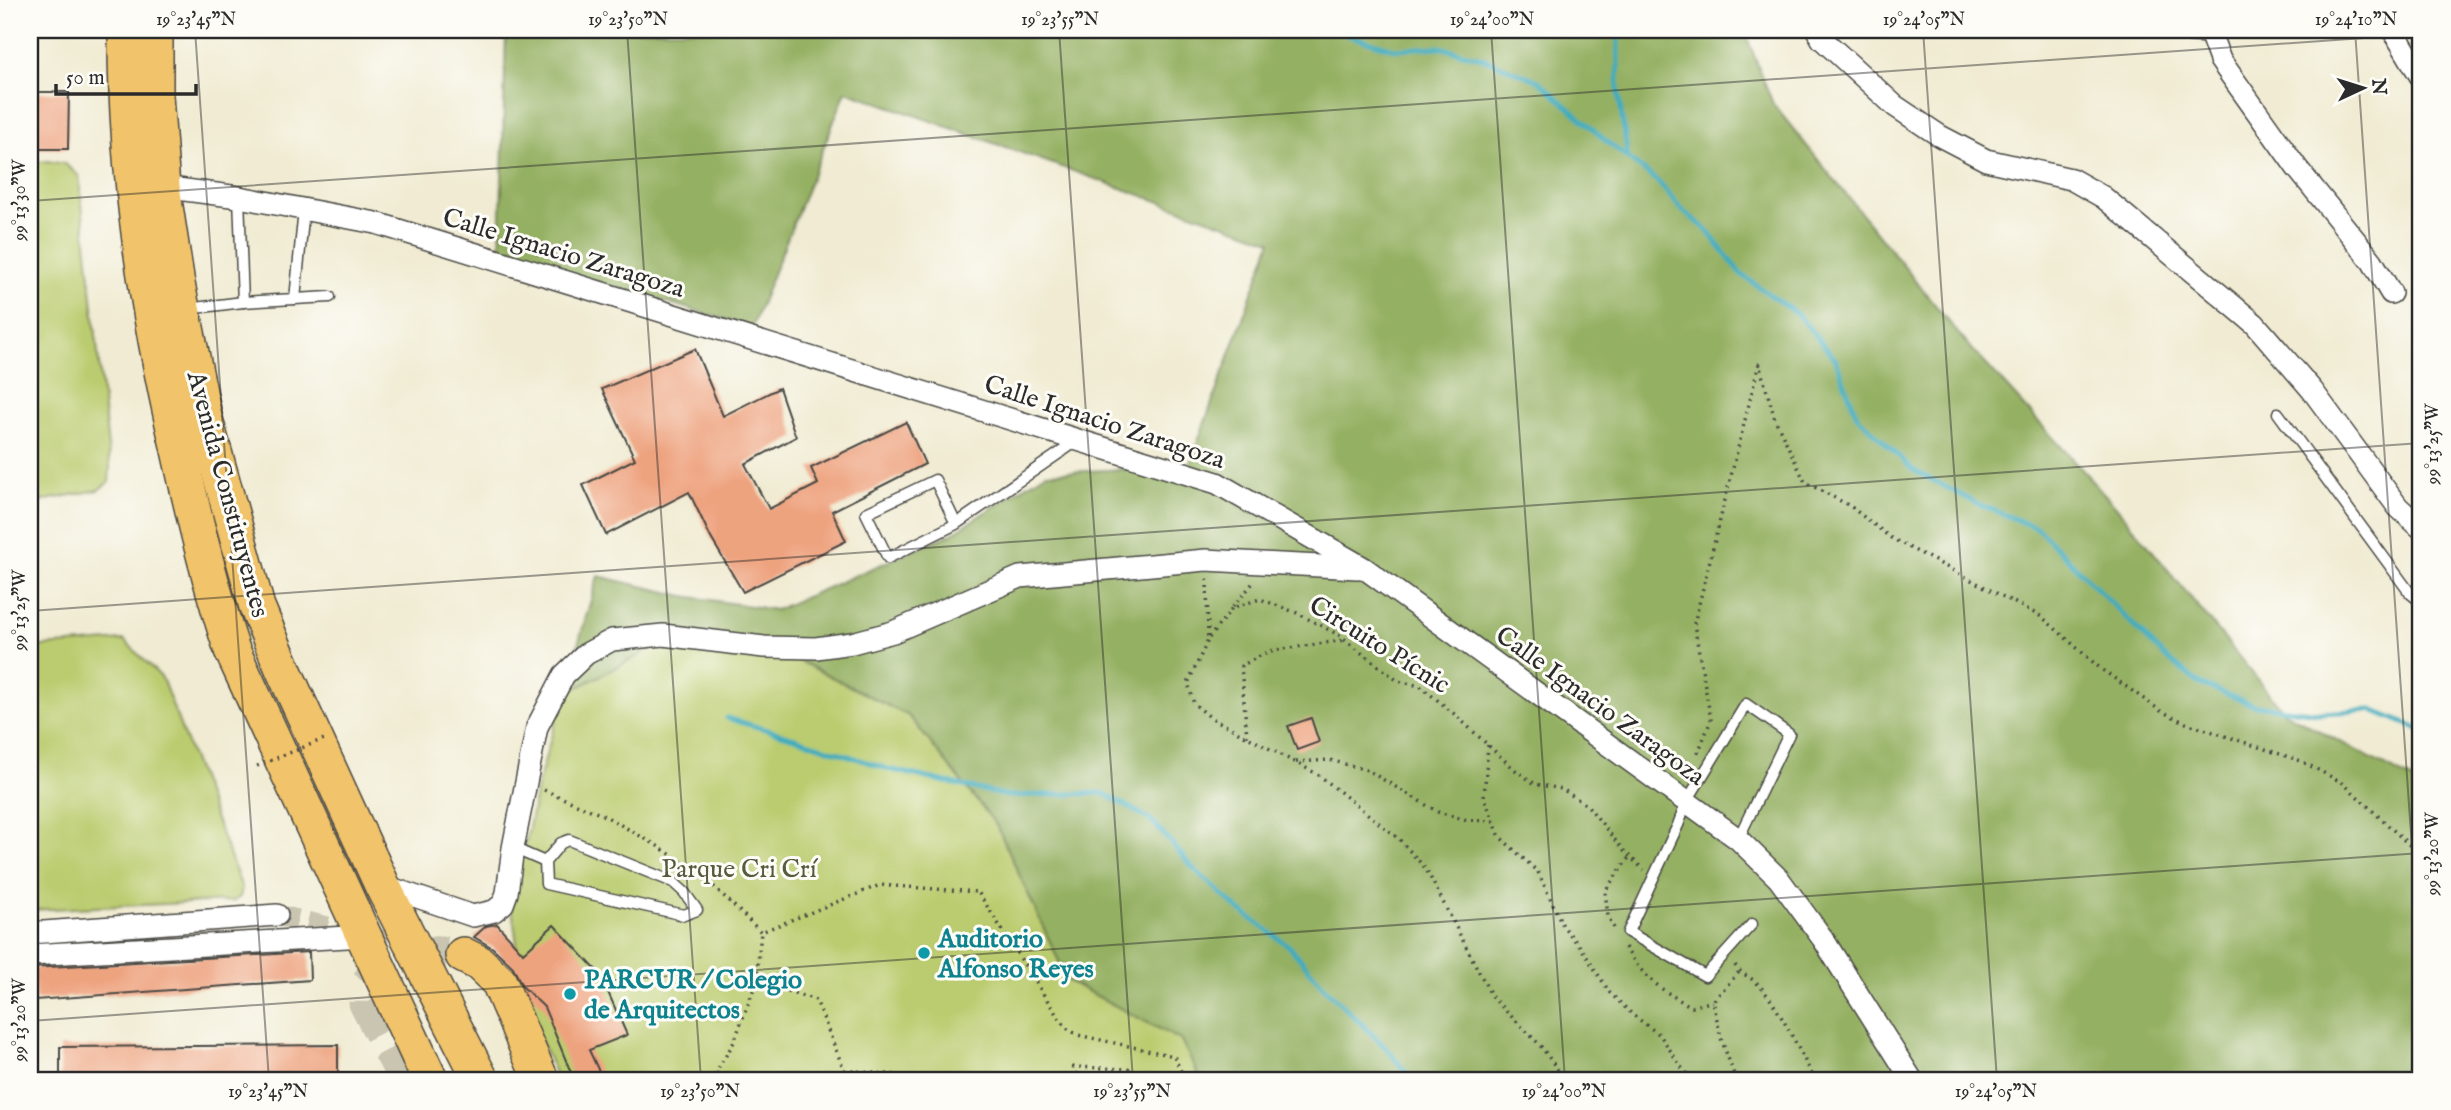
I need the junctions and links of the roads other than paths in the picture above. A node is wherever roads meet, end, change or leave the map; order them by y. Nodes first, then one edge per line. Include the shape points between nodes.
1 (126, 30) edge
2 (155, 30) edge
3 (1817, 30) edge
4 (2181, 30) edge
5 (2393, 30) edge
6 (2208, 31) edge
7 (2421, 77) edge
8 (162, 187) junction
9 (239, 197) junction
10 (304, 209) junction
11 (2391, 293) dead end
12 (331, 297) dead end
13 (295, 299) junction
14 (243, 303) junction
15 (182, 310) junction
16 (2278, 413) dead end
17 (1077, 441) junction
18 (956, 524) junction
19 (2421, 528) edge
20 (1364, 568) junction
21 (2421, 602) edge
22 (1687, 802) junction
23 (1738, 839) junction
24 (513, 848) junction
25 (545, 862) junction
26 (382, 885) junction
27 (277, 915) tunnel mouth
28 (1752, 923) dead end
29 (30, 933) edge
30 (365, 936) junction
31 (30, 955) edge
32 (463, 955) tunnel mouth
33 (430, 1080) edge
34 (481, 1080) edge
35 (541, 1080) edge
36 (1912, 1080) edge

1 - 30 highway, Avenida Constituyentes via 139,244 159,362 216,603 232,650
2 - 8 highway, Avenida Constituyentes
3 - 19 street via 1895,106 1940,136 1986,160 2071,179 2103,197 2255,324 2312,390 2398,507
4 - 6 street
5 - 7 street
6 - 11 street via 2220,60 2297,168 2372,261
8 - 9 street, Calle Ignacio Zaragoza
8 - 15 highway, Avenida Constituyentes
9 - 10 street, Calle Ignacio Zaragoza
9 - 14 lane
10 - 13 lane
10 - 17 street, Calle Ignacio Zaragoza via 376,223
12 - 13 lane
13 - 14 lane
14 - 15 lane
15 - 26 highway, Avenida Constituyentes via 204,416 257,607
16 - 21 lane
17 - 18 lane
17 - 20 street, Calle Ignacio Zaragoza via 1217,483
18 - 18 lane via 888,558 866,513 935,480
20 - 22 street, Calle Ignacio Zaragoza
20 - 24 street via 1206,560 1020,577 893,632 816,648 663,635 612,640 586,654 564,675 537,727
22 - 23 street, Calle Ignacio Zaragoza
22 - 23 lane via 1746,704 1788,734
22 - 28 lane via 1628,932 1705,975
23 - 36 street, Calle Ignacio Zaragoza via 1779,878
24 - 25 lane
24 - 26 street via 508,893 494,911 473,916
25 - 25 lane via 546,884 684,915 697,911 673,882 569,840
26 - 34 highway, Avenida Constituyentes
27 - 29 street
30 - 31 street
30 - 33 highway, Avenida Constituyentes
32 - 35 highway via 499,982

